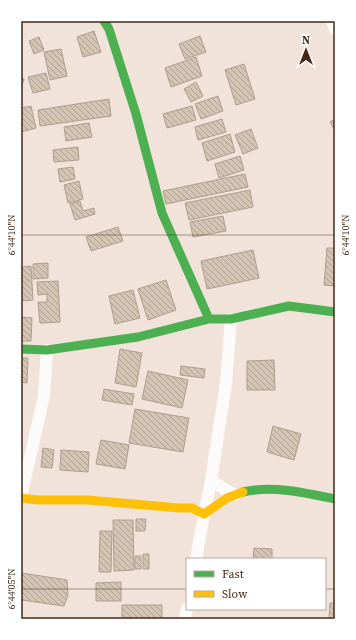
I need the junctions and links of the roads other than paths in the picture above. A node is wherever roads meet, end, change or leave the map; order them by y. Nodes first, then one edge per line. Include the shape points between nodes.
1 (104, 21) edge
2 (332, 21) edge
3 (335, 29) edge
4 (335, 312) edge
5 (209, 319) junction
6 (231, 319) junction
7 (21, 349) edge
8 (48, 350) junction
9 (212, 481) junction
10 (235, 495) junction
11 (21, 498) edge
12 (335, 499) edge
13 (204, 514) junction
14 (196, 558) edge

1 - 5 street via 109,29 136,114 162,213
2 - 3 street
4 - 6 street via 288,306
5 - 6 street
5 - 8 street via 138,337
6 - 9 street via 226,383
7 - 8 street
8 - 11 street via 44,396
9 - 10 street
9 - 13 street
10 - 12 street via 254,490 276,490
10 - 13 street
11 - 13 street via 192,508
13 - 14 street

